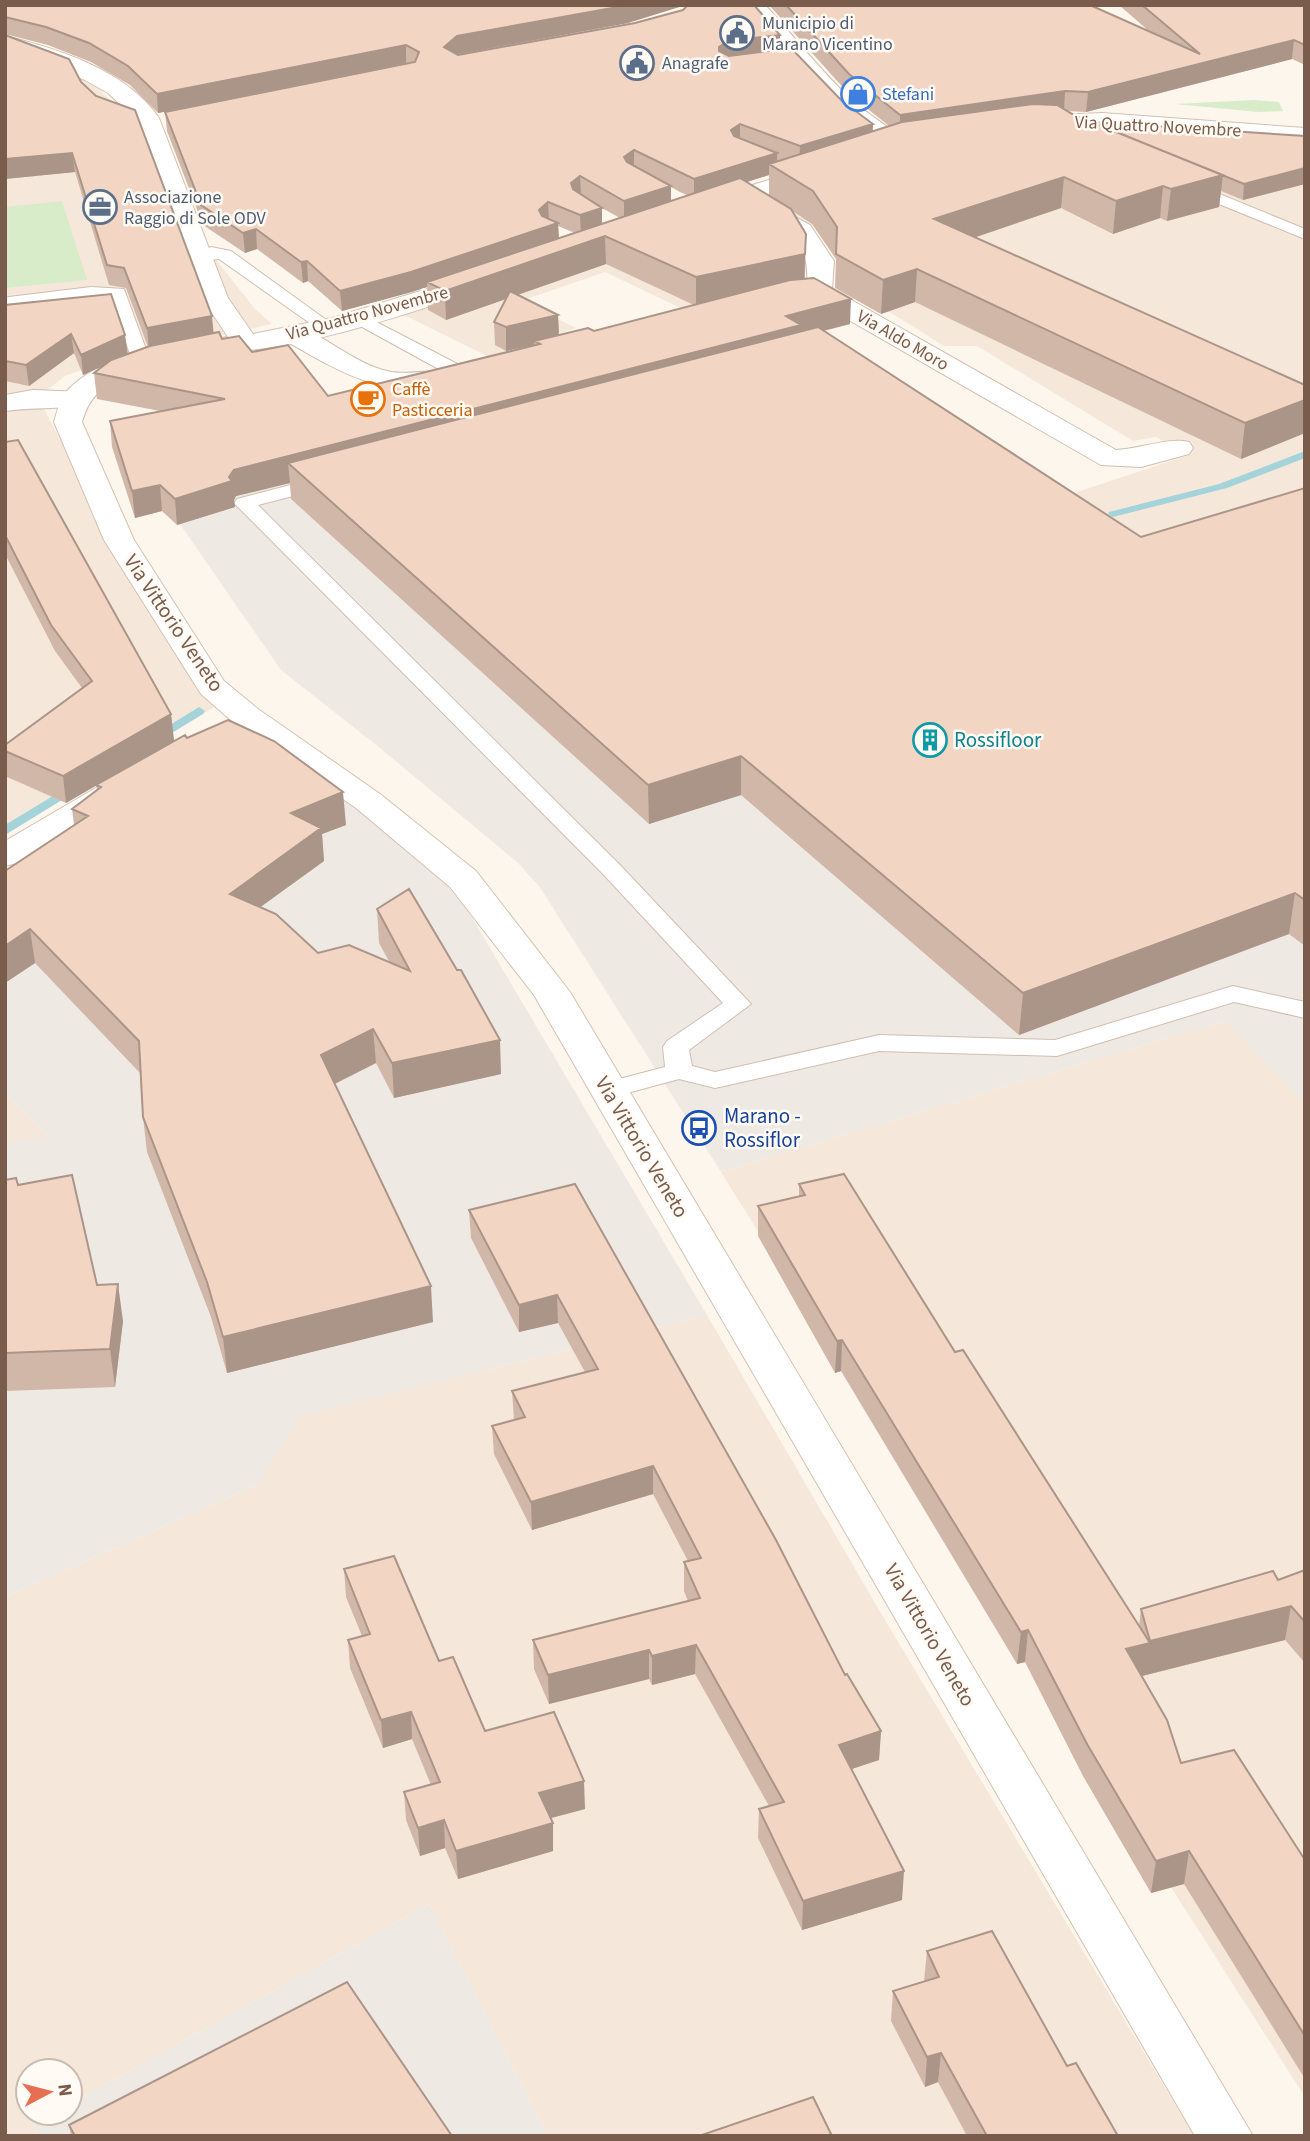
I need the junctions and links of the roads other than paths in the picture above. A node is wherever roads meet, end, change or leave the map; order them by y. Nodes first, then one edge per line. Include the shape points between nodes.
1 (740, 5) edge
2 (753, 5) edge
3 (734, 6) edge
4 (5, 42) edge
5 (78, 68) junction
6 (84, 92) edge
7 (177, 119) edge
8 (143, 122) junction
9 (1016, 126) edge
10 (1305, 135) edge
11 (922, 140) edge
12 (896, 145) junction
13 (871, 155) edge
14 (845, 163) edge
15 (779, 166) edge
16 (805, 176) junction
17 (1178, 182) edge
18 (746, 195) junction
19 (685, 214) edge
20 (1303, 234) edge
21 (201, 256) junction
22 (498, 275) edge
23 (819, 292) junction
24 (779, 297) edge
25 (9, 302) edge
26 (359, 318) junction
27 (327, 327) junction
28 (295, 335) junction
29 (244, 341) junction
30 (142, 363) junction
31 (489, 368) edge
32 (462, 374) junction
33 (76, 398) junction
34 (5, 403) edge
35 (1179, 448) dead end
36 (352, 475) edge
37 (144, 774) edge
38 (5, 856) edge
39 (1305, 1010) edge
40 (679, 1071) junction
41 (609, 1090) junction
42 (1224, 2136) edge

1 - 3 street
2 - 12 street via 790,60 877,135
4 - 5 street
5 - 6 lane
5 - 8 street via 114,86 149,116
7 - 8 street
8 - 21 street
9 - 10 street, Via Quattro Novembre via 1061,129 1119,122
11 - 12 street
12 - 13 street
14 - 16 street
15 - 16 lane
16 - 18 street
17 - 20 lane
18 - 19 street
18 - 23 street via 801,230 821,261
21 - 27 lane via 211,252 225,255
21 - 29 street via 215,298
22 - 26 street, Via Quattro Novembre
23 - 24 street
23 - 35 street, Via Aldo Moro via 1111,458 1141,458
25 - 30 lane via 118,293
26 - 27 street, Via Quattro Novembre
26 - 32 lane
27 - 28 street, Via Quattro Novembre
28 - 29 street, Via Quattro Novembre
28 - 32 street via 366,376 386,382 415,384
29 - 30 street
30 - 33 street via 103,377
31 - 32 street
33 - 34 street
33 - 41 street, Via Vittorio Veneto via 68,422 119,540 231,724 368,801 463,879 551,992
36 - 40 lane via 244,503 612,870 738,1004 677,1047
37 - 38 street
39 - 40 lane via 1233,994 1057,1048 879,1043 715,1080
40 - 41 lane
41 - 42 street, Via Vittorio Veneto

